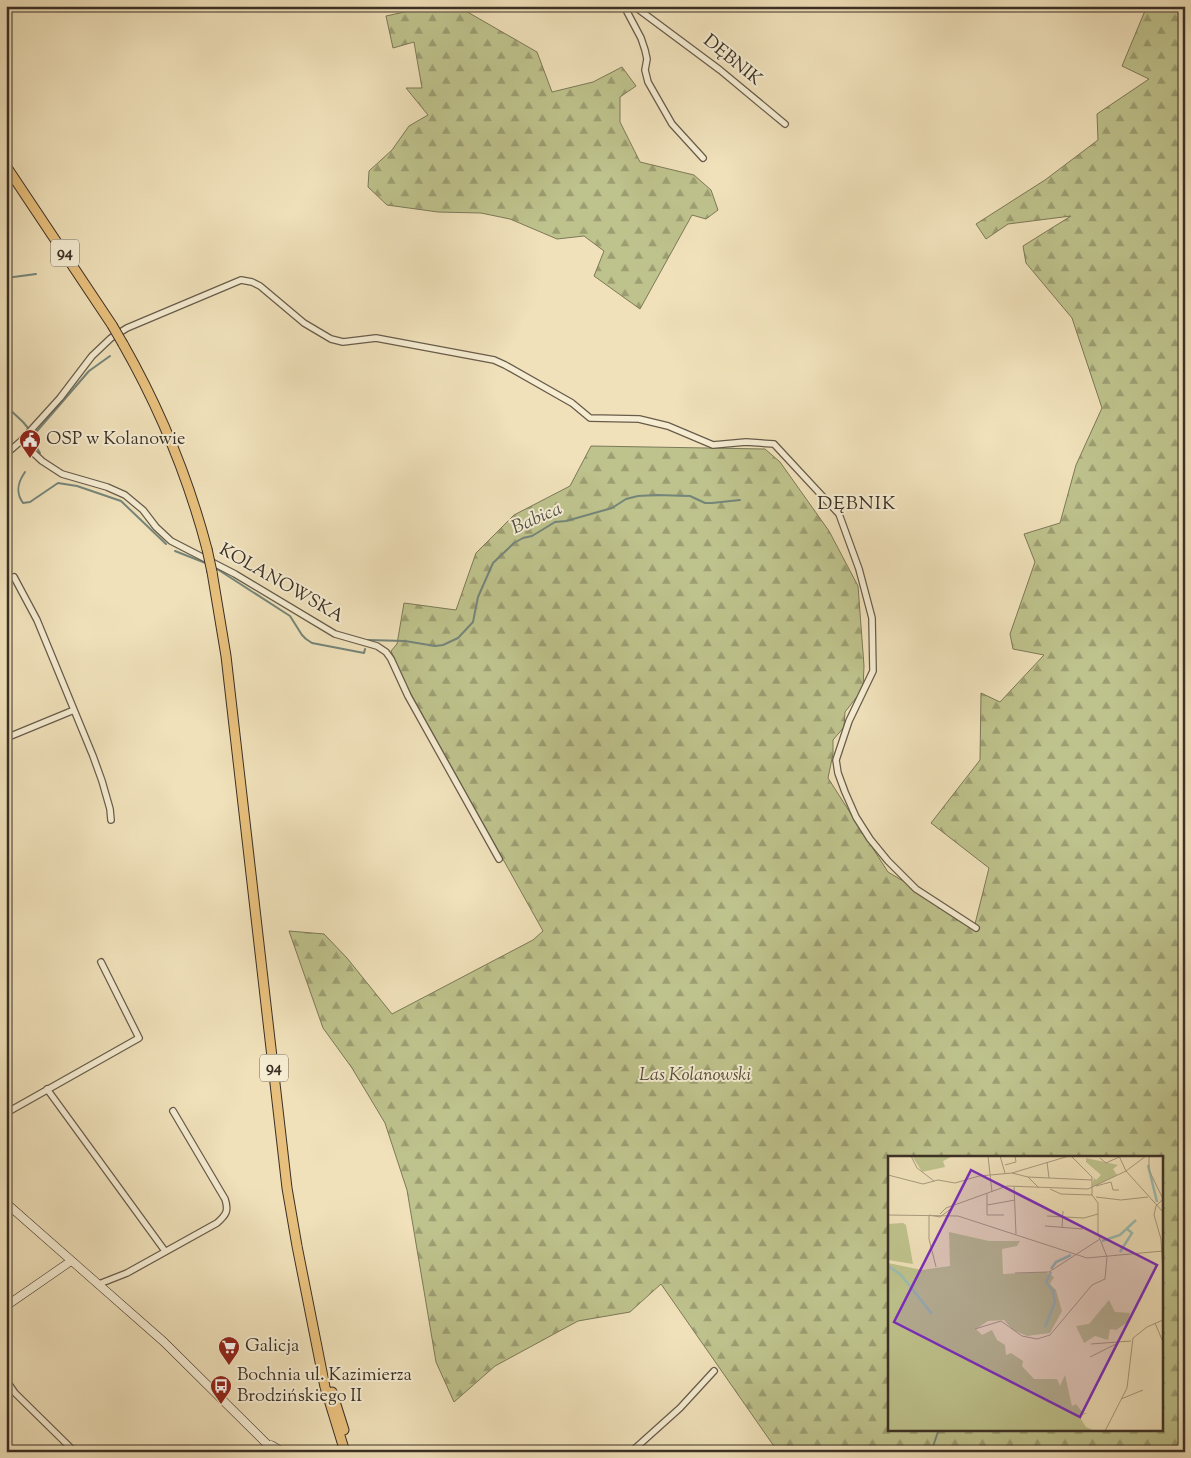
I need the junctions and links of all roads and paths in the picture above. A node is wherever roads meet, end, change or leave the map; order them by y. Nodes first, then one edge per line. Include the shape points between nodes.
1 (624, 6) edge
2 (634, 6) edge
3 (785, 124) dead end
4 (704, 158) dead end
5 (6, 166) edge
6 (21, 441) junction
7 (6, 454) edge
8 (14, 577) dead end
9 (74, 710) junction
10 (6, 738) edge
11 (111, 820) dead end
12 (499, 859) dead end
13 (976, 928) dead end
14 (101, 962) dead end
15 (47, 1089) junction
16 (173, 1111) dead end
17 (6, 1113) edge
18 (6, 1203) edge
19 (165, 1251) junction
20 (71, 1261) junction
21 (99, 1284) junction
22 (6, 1306) edge
23 (316, 1336) junction
24 (714, 1372) dead end
25 (6, 1380) edge
26 (265, 1442) junction
27 (75, 1452) edge
28 (275, 1452) edge
29 (283, 1452) edge
30 (345, 1452) edge
31 (351, 1452) edge
32 (632, 1452) edge

1 - 4 street via 645,50 648,82 672,124
2 - 3 street, DĘBNIK via 720,70
5 - 23 main road, 94, bridge via 123,344 167,430 199,518 226,656 288,1188 296,1246
6 - 7 street
6 - 12 street, KOLANOWSKA via 62,474 126,495 171,541 235,574 335,634 377,646 386,652
6 - 13 street via 111,338 127,328 241,280 260,286 304,323 330,339 343,342 376,338 494,360 572,403 590,418 638,419 668,426 713,445 774,444 840,514 872,618 873,672 849,721 836,760 845,792 856,817 888,861 916,889
8 - 9 street via 37,620
9 - 10 street
9 - 11 street via 102,781
14 - 15 street via 139,1038
15 - 17 street
15 - 19 street
16 - 19 street via 228,1207 226,1215 217,1223
18 - 20 main road
19 - 21 street via 127,1273
20 - 21 main road
20 - 22 main road
21 - 26 main road via 164,1342
23 - 30 main road, 94 via 328,1398
23 - 31 main road, 94
24 - 32 street
25 - 27 street
26 - 28 main road
26 - 29 main road

